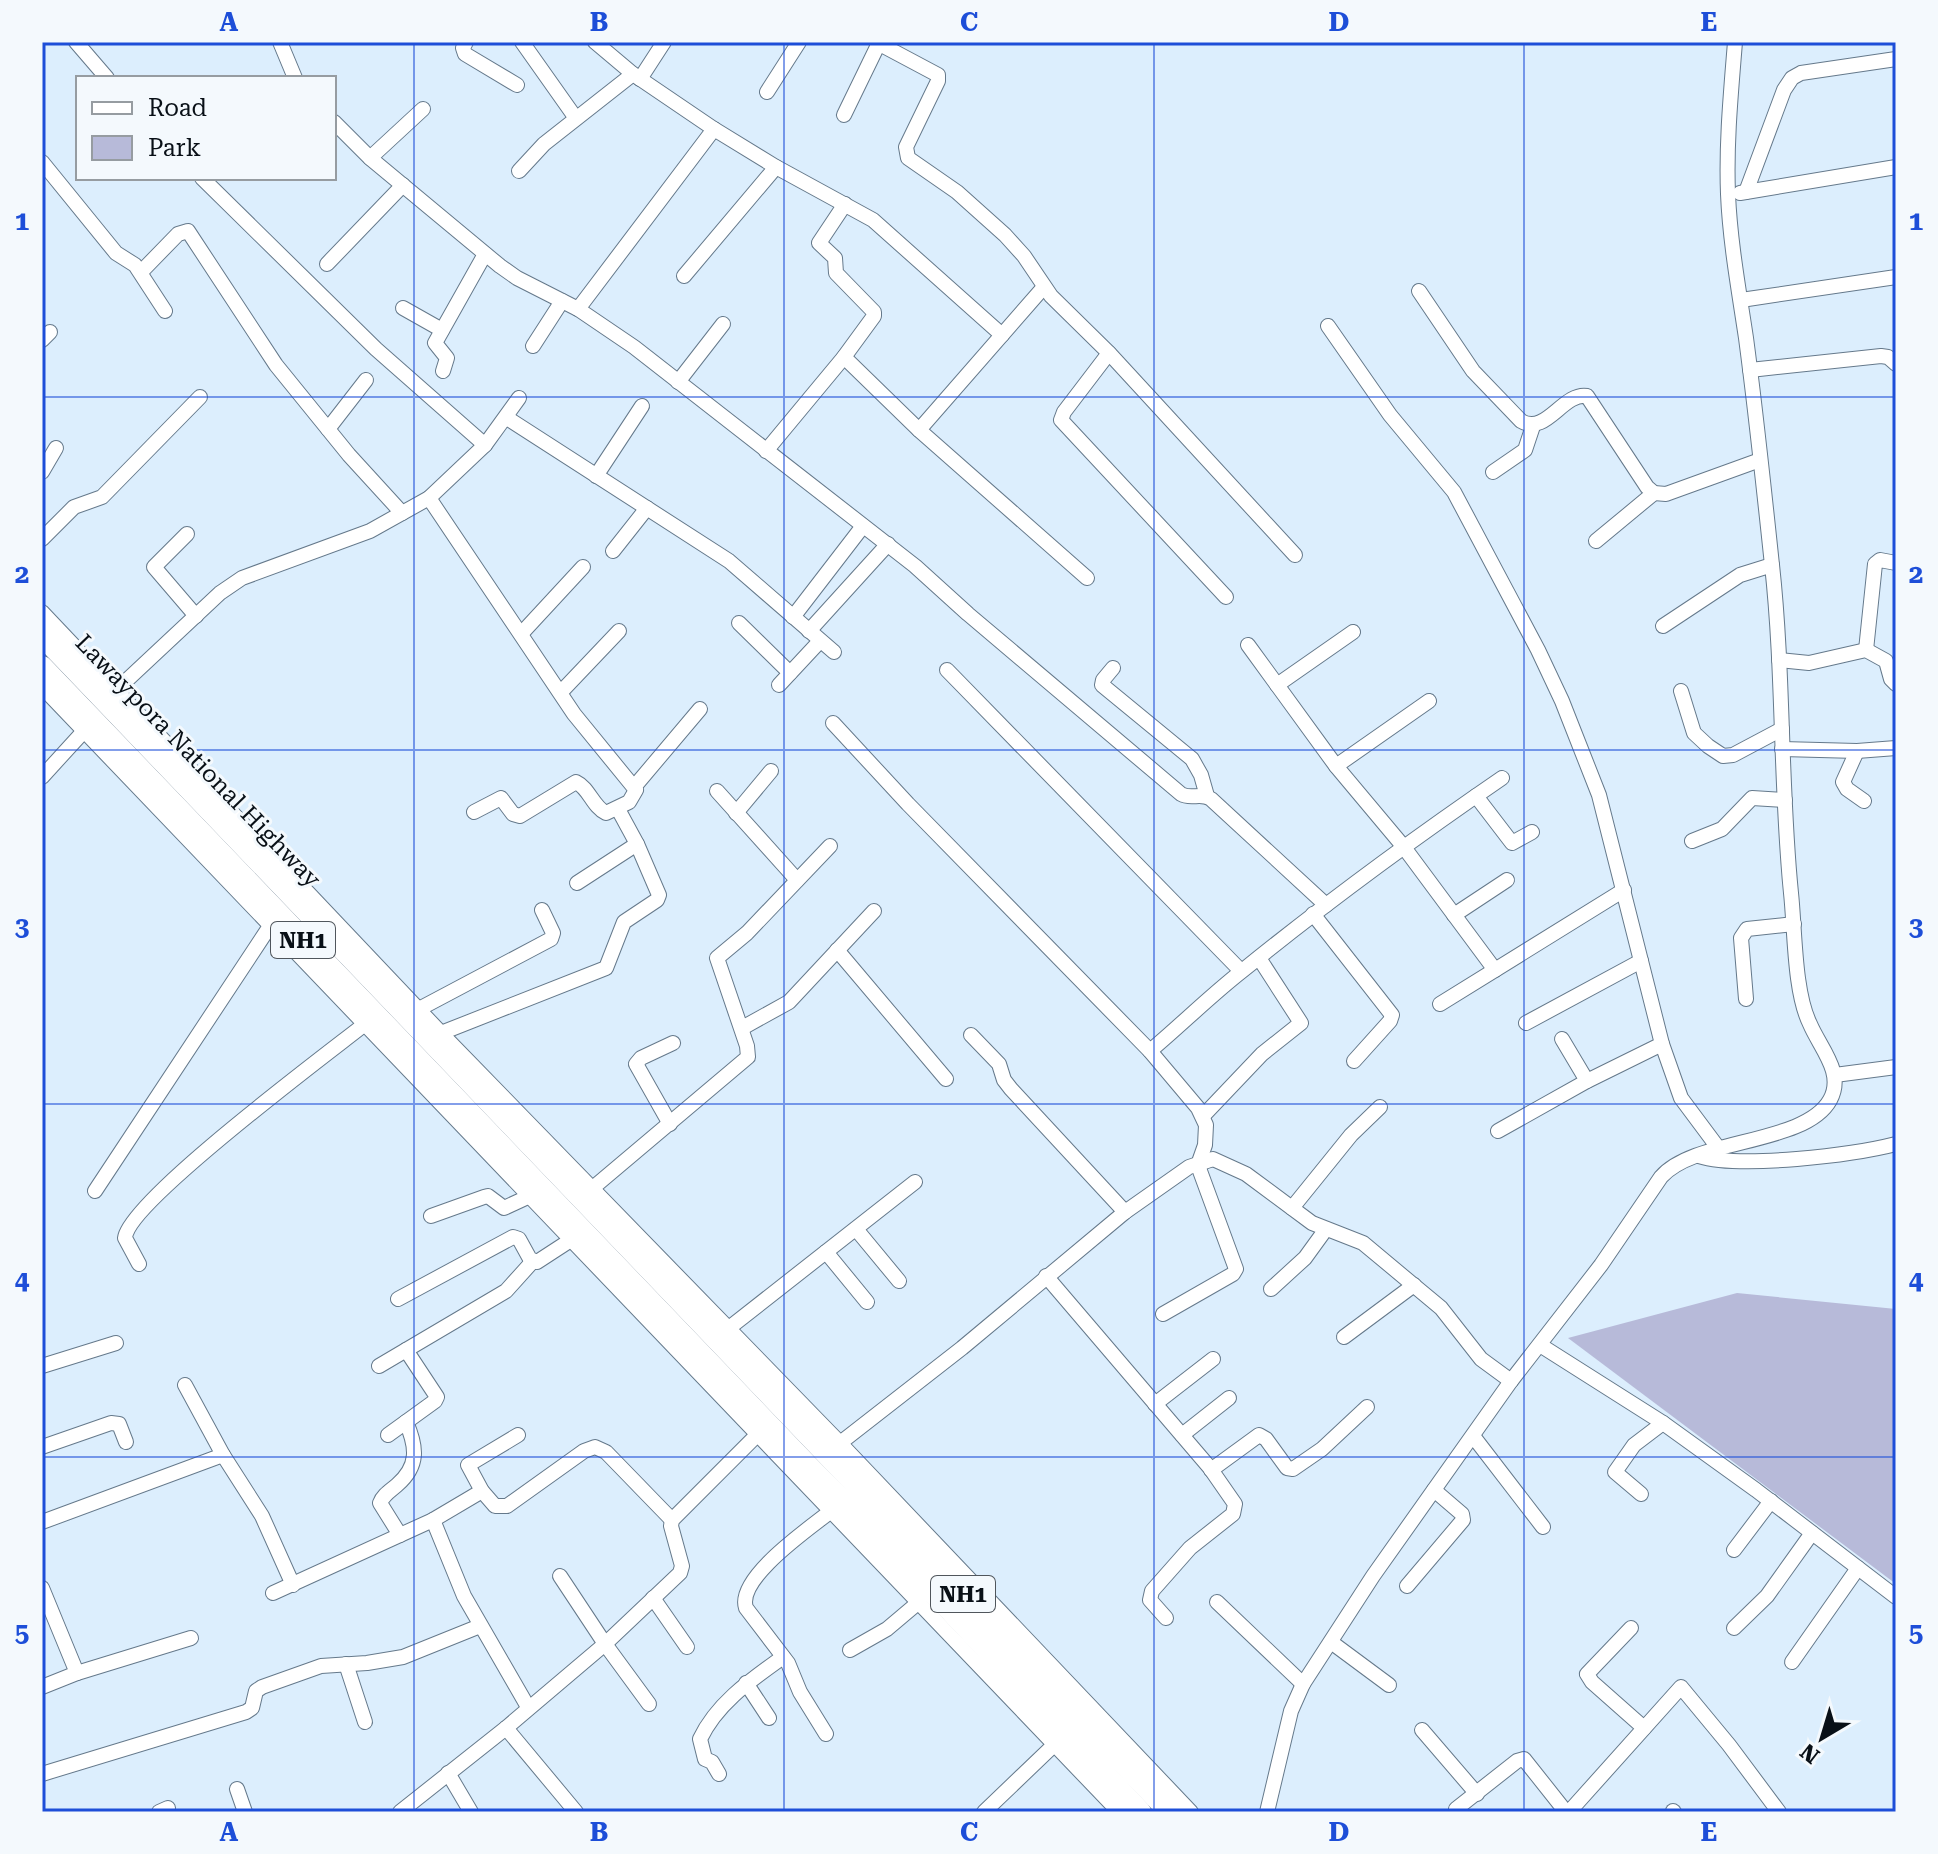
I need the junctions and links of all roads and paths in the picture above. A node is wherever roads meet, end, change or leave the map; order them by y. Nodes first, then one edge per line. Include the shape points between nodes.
1 (76, 42) edge
2 (280, 42) edge
3 (466, 42) edge
4 (522, 42) edge
5 (595, 42) edge
6 (664, 42) edge
7 (799, 42) edge
8 (1735, 42) edge
9 (878, 43) edge
10 (1896, 59) edge
11 (105, 76) edge
12 (291, 76) edge
13 (636, 76) junction
14 (517, 85) dead end
15 (767, 92) dead end
16 (423, 109) dead end
17 (844, 115) dead end
18 (575, 117) junction
19 (336, 126) edge
20 (714, 129) junction
21 (370, 158) junction
22 (42, 162) edge
23 (776, 167) junction
24 (1896, 167) edge
25 (519, 171) dead end
26 (204, 180) edge
27 (403, 185) junction
28 (1746, 192) junction
29 (1728, 195) junction
30 (845, 204) junction
31 (485, 254) junction
32 (327, 264) dead end
33 (141, 272) junction
34 (684, 276) dead end
35 (1896, 277) edge
36 (1043, 288) junction
37 (1419, 291) dead end
38 (1741, 300) junction
39 (562, 301) junction
40 (403, 308) dead end
41 (578, 309) junction
42 (165, 311) dead end
43 (723, 324) dead end
44 (1328, 326) dead end
45 (442, 330) junction
46 (1002, 335) junction
47 (533, 346) dead end
48 (1109, 353) junction
49 (844, 357) junction
50 (1896, 364) edge
51 (1750, 370) junction
52 (443, 371) dead end
53 (366, 380) dead end
54 (678, 382) junction
55 (200, 397) dead end
56 (519, 398) dead end
57 (642, 406) dead end
58 (507, 418) junction
59 (1533, 426) junction
60 (328, 429) junction
61 (919, 430) junction
62 (485, 445) junction
63 (56, 448) dead end
64 (766, 451) junction
65 (1760, 460) junction
66 (42, 472) edge
67 (1493, 472) dead end
68 (596, 476) junction
69 (1654, 493) junction
70 (429, 498) junction
71 (647, 508) junction
72 (402, 513) junction
73 (863, 526) junction
74 (187, 534) dead end
75 (42, 539) edge
76 (1596, 541) dead end
77 (888, 544) junction
78 (613, 551) dead end
79 (1295, 555) dead end
80 (1896, 563) edge
81 (1772, 565) junction
82 (583, 567) dead end
83 (1087, 578) dead end
84 (1226, 597) dead end
85 (42, 612) edge
86 (196, 616) junction
87 (793, 617) junction
88 (739, 623) dead end
89 (1663, 626) dead end
90 (619, 631) dead end
91 (1353, 632) dead end
92 (521, 634) junction
93 (42, 635) edge
94 (815, 636) junction
95 (1248, 645) dead end
96 (1866, 650) junction
97 (834, 652) dead end
98 (1779, 660) junction
99 (42, 667) edge
100 (1113, 668) dead end
101 (947, 670) dead end
102 (790, 673) junction
103 (1896, 684) edge
104 (779, 685) dead end
105 (1277, 685) junction
106 (42, 687) edge
107 (1681, 691) dead end
108 (561, 692) junction
109 (111, 695) junction
110 (1429, 701) dead end
111 (700, 709) dead end
112 (833, 723) dead end
113 (1782, 729) junction
114 (84, 731) junction
115 (1896, 748) edge
116 (1782, 749) junction
117 (1857, 751) junction
118 (1336, 766) junction
119 (771, 771) dead end
120 (42, 777) edge
121 (1502, 778) dead end
122 (635, 786) junction
123 (717, 791) dead end
124 (1207, 796) junction
125 (1476, 796) junction
126 (1785, 800) junction
127 (1864, 801) dead end
128 (618, 809) junction
129 (474, 812) dead end
130 (736, 813) junction
131 (1532, 832) dead end
132 (1692, 841) dead end
133 (637, 844) junction
134 (830, 846) dead end
135 (1403, 846) junction
136 (797, 880) junction
137 (1507, 880) dead end
138 (577, 883) dead end
139 (1624, 890) junction
140 (1326, 905) junction
141 (542, 910) dead end
142 (874, 911) dead end
143 (1313, 914) junction
144 (1454, 915) junction
145 (1794, 924) junction
146 (270, 926) junction
147 (837, 950) junction
148 (1259, 958) junction
149 (1641, 961) junction
150 (1495, 970) junction
151 (1241, 971) junction
152 (1746, 999) dead end
153 (1440, 1004) dead end
154 (371, 1007) junction
155 (419, 1009) junction
156 (1526, 1023) dead end
157 (742, 1028) junction
158 (441, 1033) junction
159 (971, 1035) dead end
160 (1562, 1039) dead end
161 (673, 1043) dead end
162 (1662, 1044) junction
163 (1150, 1051) junction
164 (1354, 1061) dead end
165 (1896, 1067) edge
166 (1835, 1075) junction
167 (946, 1079) dead end
168 (1587, 1081) junction
169 (1380, 1107) dead end
170 (1203, 1116) junction
171 (670, 1124) junction
172 (1498, 1131) dead end
173 (1896, 1144) edge
174 (1719, 1149) junction
175 (546, 1150) junction
176 (1699, 1156) junction
177 (1199, 1162) junction
178 (915, 1182) dead end
179 (95, 1191) dead end
180 (587, 1192) junction
181 (530, 1196) junction
182 (1292, 1208) junction
183 (1125, 1212) junction
184 (431, 1216) dead end
185 (856, 1229) junction
186 (1326, 1229) junction
187 (578, 1236) junction
188 (826, 1252) junction
189 (533, 1261) junction
190 (139, 1264) dead end
191 (1046, 1276) junction
192 (899, 1281) dead end
193 (1414, 1285) junction
194 (1271, 1289) dead end
195 (398, 1299) dead end
196 (867, 1302) dead end
197 (1163, 1314) dead end
198 (729, 1328) junction
199 (1344, 1337) dead end
200 (116, 1343) dead end
201 (1540, 1345) junction
202 (406, 1350) junction
203 (1213, 1359) dead end
204 (42, 1366) edge
205 (379, 1366) dead end
206 (1511, 1381) junction
207 (185, 1385) dead end
208 (1229, 1398) dead end
209 (1155, 1404) junction
210 (1367, 1407) dead end
211 (406, 1422) junction
212 (1663, 1423) junction
213 (763, 1429) junction
214 (388, 1435) dead end
215 (518, 1435) dead end
216 (1182, 1435) junction
217 (1473, 1436) junction
218 (126, 1442) dead end
219 (42, 1447) edge
220 (834, 1448) junction
221 (223, 1455) junction
222 (1211, 1470) junction
223 (1434, 1490) junction
224 (482, 1491) junction
225 (1641, 1494) dead end
226 (1771, 1501) junction
227 (831, 1511) junction
228 (433, 1520) junction
229 (672, 1520) junction
230 (42, 1522) edge
231 (1543, 1527) dead end
232 (1812, 1533) junction
233 (400, 1535) junction
234 (1734, 1550) dead end
235 (1858, 1568) junction
236 (560, 1576) dead end
237 (293, 1585) junction
238 (1407, 1586) dead end
239 (42, 1588) edge
240 (273, 1593) dead end
241 (1896, 1597) edge
242 (653, 1598) junction
243 (919, 1602) junction
244 (1217, 1602) dead end
245 (1166, 1618) dead end
246 (480, 1626) junction
247 (1631, 1628) dead end
248 (1734, 1628) dead end
249 (191, 1638) dead end
250 (1331, 1642) junction
251 (605, 1644) junction
252 (687, 1647) dead end
253 (850, 1650) dead end
254 (783, 1657) junction
255 (1792, 1662) dead end
256 (346, 1664) junction
257 (77, 1673) junction
258 (746, 1683) junction
259 (1303, 1684) junction
260 (1389, 1685) dead end
261 (42, 1687) edge
262 (649, 1704) dead end
263 (528, 1707) junction
264 (769, 1718) dead end
265 (365, 1722) dead end
266 (506, 1728) junction
267 (1100, 1728) junction
268 (1644, 1728) junction
269 (1422, 1730) dead end
270 (826, 1734) dead end
271 (1055, 1744) junction
272 (448, 1773) junction
273 (42, 1774) edge
274 (719, 1774) dead end
275 (237, 1789) dead end
276 (1477, 1794) junction
277 (1456, 1809) dead end
278 (245, 1812) edge
279 (400, 1812) edge
280 (471, 1812) edge
281 (576, 1812) edge
282 (984, 1812) edge
283 (1119, 1812) edge
284 (1140, 1812) edge
285 (1170, 1812) edge
286 (1191, 1812) edge
287 (1267, 1812) edge
288 (1567, 1812) edge
289 (1779, 1812) edge

1 - 11 street
2 - 12 street
3 - 14 street via 465,54
4 - 18 street
5 - 13 street
6 - 13 street
7 - 15 street
8 - 29 street
9 - 17 street
9 - 36 street via 938,75 905,154 1005,235
10 - 28 street via 1792,78
13 - 18 street
13 - 20 street
16 - 21 street
18 - 25 street
19 - 21 street
20 - 23 street
20 - 41 street
21 - 27 street
22 - 33 street via 116,253
23 - 30 street
23 - 34 street
24 - 28 street
26 - 62 street via 376,349
27 - 31 street
27 - 32 street
28 - 29 street
29 - 38 street
30 - 46 street via 883,228
30 - 49 street via 819,243 835,258 836,273 874,316
31 - 39 street
31 - 45 street
33 - 42 street
33 - 60 street via 178,234 188,231 263,347
35 - 38 street
36 - 46 street
36 - 48 street
37 - 59 street via 1473,371 1521,421
38 - 51 street
39 - 41 street
39 - 47 street
40 - 45 street
41 - 54 street
43 - 54 street
44 - 139 street via 1390,415 1454,492 1538,650 1599,795
45 - 52 street via 435,346 447,358
46 - 61 street
48 - 79 street
48 - 84 street via 1061,420
49 - 61 street
49 - 64 street
50 - 51 street via 1881,356
51 - 65 street
53 - 60 street
54 - 64 street
55 - 75 street via 102,497 74,507
56 - 58 street
57 - 68 street
58 - 62 street
58 - 68 street
59 - 67 street via 1525,450
59 - 69 street via 1577,396 1587,396
60 - 72 street
61 - 83 street
62 - 70 street
63 - 66 street
64 - 73 street
65 - 69 street via 1666,494
65 - 81 street
68 - 71 street
69 - 76 street
70 - 72 street
70 - 92 street
71 - 78 street
71 - 87 street via 729,561
72 - 86 street via 345,541 242,578
73 - 77 street
73 - 87 street
74 - 86 street via 154,567
77 - 94 street
77 - 124 street via 1181,794
80 - 96 street via 1875,564
81 - 89 street via 1740,575
81 - 98 street
82 - 92 street
85 - 109 street
86 - 109 street
87 - 94 street
88 - 102 street
90 - 108 street
91 - 105 street
92 - 108 street
93 - 109 highway, Lawaypora National Highway / NH1
94 - 97 street
94 - 102 street
95 - 105 street
96 - 98 street via 1809,663
96 - 103 street via 1886,661
98 - 113 street
99 - 154 highway, NH1
100 - 124 street via 1102,685 1192,759
101 - 151 street
102 - 104 street
105 - 118 street
106 - 114 street
107 - 113 street via 1694,733 1723,756
108 - 122 street via 581,724
109 - 154 highway, Lawaypora National Highway / NH1
109 - 155 street
110 - 118 street
111 - 122 street
112 - 163 street
113 - 116 street
114 - 120 street
114 - 146 street
115 - 117 street
116 - 117 street
116 - 126 street
117 - 127 street via 1843,782
118 - 135 street
119 - 130 street
121 - 125 street
122 - 128 street via 634,798
123 - 130 street
124 - 140 street
125 - 131 street via 1512,843
125 - 135 street
126 - 132 street via 1752,798 1722,829
126 - 145 street
128 - 129 street via 604,813 576,782 520,816 501,798
128 - 133 street
130 - 136 street
133 - 138 street
133 - 158 street via 659,895 624,922 606,968
134 - 136 street
135 - 140 street
135 - 144 street
136 - 157 street via 717,958
137 - 144 street
139 - 149 street
139 - 150 street
140 - 143 street
141 - 155 street via 551,939
142 - 147 street
143 - 148 street
143 - 164 street via 1392,1015
144 - 150 street
145 - 152 street via 1743,933
145 - 166 street via 1805,1013
146 - 154 street
146 - 179 street
147 - 157 street via 789,1002
147 - 167 street
148 - 151 street
148 - 170 street via 1301,1023 1262,1054
149 - 156 street
149 - 162 street
150 - 153 street
151 - 163 street
154 - 175 highway, NH1
154 - 181 street
154 - 187 highway, NH1
154 - 190 street via 186,1166 142,1211 125,1235
155 - 158 street
157 - 171 street via 748,1057
158 - 175 street
159 - 183 street via 999,1064 1011,1089
160 - 168 street
161 - 171 street via 636,1064
162 - 168 street
162 - 174 street via 1681,1098
163 - 170 street
165 - 166 street
166 - 174 street via 1830,1100 1816,1115
168 - 172 street
169 - 182 street
170 - 177 street via 1207,1133
171 - 180 street
173 - 176 street via 1803,1158
174 - 176 street
175 - 180 highway, NH1
176 - 201 street via 1665,1172
177 - 182 street via 1213,1159 1235,1168
177 - 183 street
177 - 197 street via 1236,1269
178 - 185 street
180 - 198 street
180 - 220 highway, NH1 via 754,1378
181 - 184 street via 504,1208 488,1196
181 - 187 street
182 - 186 street
183 - 191 street
185 - 188 street
185 - 192 street
186 - 193 street via 1363,1243
186 - 194 street via 1305,1258
187 - 189 street
187 - 213 highway, NH1
188 - 196 street
188 - 198 street
189 - 195 street via 514,1237
189 - 202 street via 506,1291
191 - 209 street
191 - 220 street
193 - 199 street
193 - 206 street via 1441,1308 1481,1359
198 - 220 street
200 - 204 street
201 - 206 street
201 - 212 street
202 - 205 street
202 - 211 street via 437,1397
203 - 209 street
206 - 217 street
207 - 221 street
208 - 216 street
209 - 216 street
210 - 222 street via 1293,1469 1259,1435
211 - 214 street
211 - 233 street via 414,1461 380,1503
212 - 225 street via 1634,1445 1615,1472
212 - 226 street
213 - 227 street
213 - 229 street
213 - 284 highway, NH1 via 950,1610
215 - 224 street via 469,1464
216 - 222 street
217 - 223 street
217 - 231 street
218 - 219 street via 119,1424 111,1423
220 - 267 highway, NH1
221 - 230 street
221 - 237 street via 262,1516
222 - 245 street via 1235,1510 1190,1548 1152,1591 1150,1600
223 - 238 street via 1463,1520
223 - 250 street
224 - 228 street
224 - 229 street via 495,1506 507,1506 595,1447
226 - 232 street
226 - 234 street
227 - 243 street
227 - 254 street via 767,1564 743,1600
228 - 233 street
228 - 246 street
229 - 242 street via 681,1571
232 - 235 street
232 - 248 street via 1767,1596
233 - 237 street
235 - 241 street
235 - 255 street
236 - 251 street
237 - 240 street
239 - 257 street
242 - 251 street
242 - 252 street
243 - 253 street
243 - 271 street
244 - 259 street
246 - 256 street via 403,1657
246 - 263 street
247 - 268 street via 1587,1674
249 - 257 street
250 - 259 street
250 - 260 street
251 - 262 street
251 - 263 street
254 - 258 street
254 - 270 street
256 - 265 street
256 - 273 street via 321,1666 262,1687 246,1712
257 - 261 street
258 - 264 street
258 - 274 street via 709,1720 700,1739 705,1759
259 - 287 street via 1291,1711
263 - 266 street
266 - 272 street
266 - 281 street
267 - 285 highway, NH1
267 - 286 street
268 - 288 street
268 - 289 street via 1681,1687
269 - 276 street
271 - 282 street
271 - 283 street
272 - 279 street
272 - 280 street
275 - 278 street
276 - 277 street
276 - 288 street via 1526,1759

